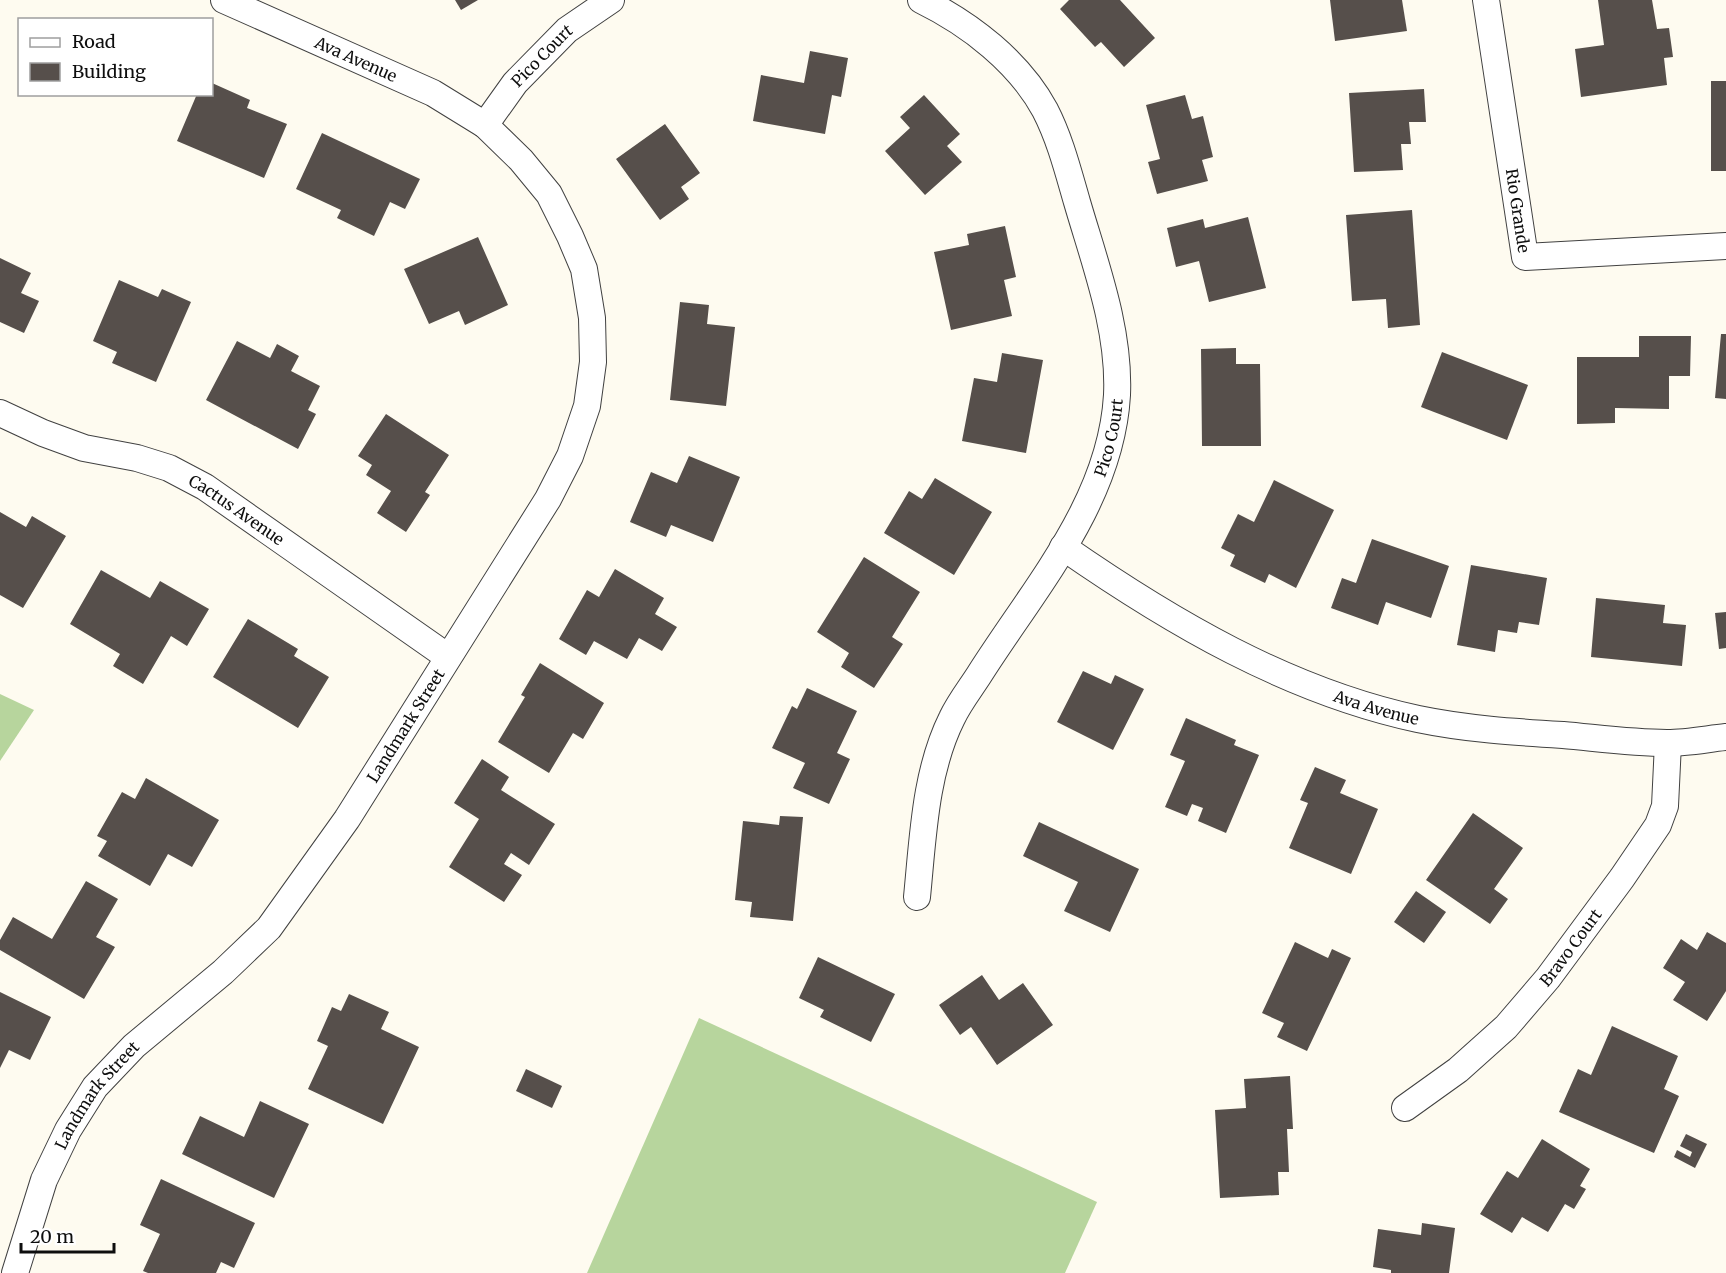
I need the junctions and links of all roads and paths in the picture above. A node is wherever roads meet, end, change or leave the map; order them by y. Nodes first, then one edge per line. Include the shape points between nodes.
1 (224, 0) edge
2 (611, 0) edge
3 (921, 0) edge
4 (1486, 0) edge
5 (484, 125) junction
6 (1726, 246) edge
7 (0, 413) edge
8 (1064, 547) junction
9 (448, 657) junction
10 (1726, 737) edge
11 (1668, 743) junction
12 (917, 897) dead end
13 (1405, 1108) dead end
14 (15, 1273) edge

1 - 5 street, Ava Avenue via 433,93
2 - 5 street, Pico Court via 567,30 515,83
3 - 8 street, Pico Court via 981,37 1020,76 1044,110 1062,152 1108,309 1117,395 1110,439 1095,488
4 - 6 street, Rio Grande via 1525,257
5 - 9 street, Landmark Street via 522,160 549,194 570,236 584,269 592,318 593,362 587,406 570,456 548,499
7 - 9 street, Cactus Avenue via 84,447 169,468 205,487
8 - 11 street, Ava Avenue via 1128,592 1200,635 1345,698 1417,718 1480,729
8 - 12 street, Pico Court via 952,717 936,758 926,805
9 - 14 street, Landmark Street via 347,819 269,928 134,1046 95,1087 44,1180
10 - 11 street, Ava Avenue
11 - 13 street, Bravo Court via 1665,806 1658,825 1622,878 1548,978 1506,1027 1458,1070

